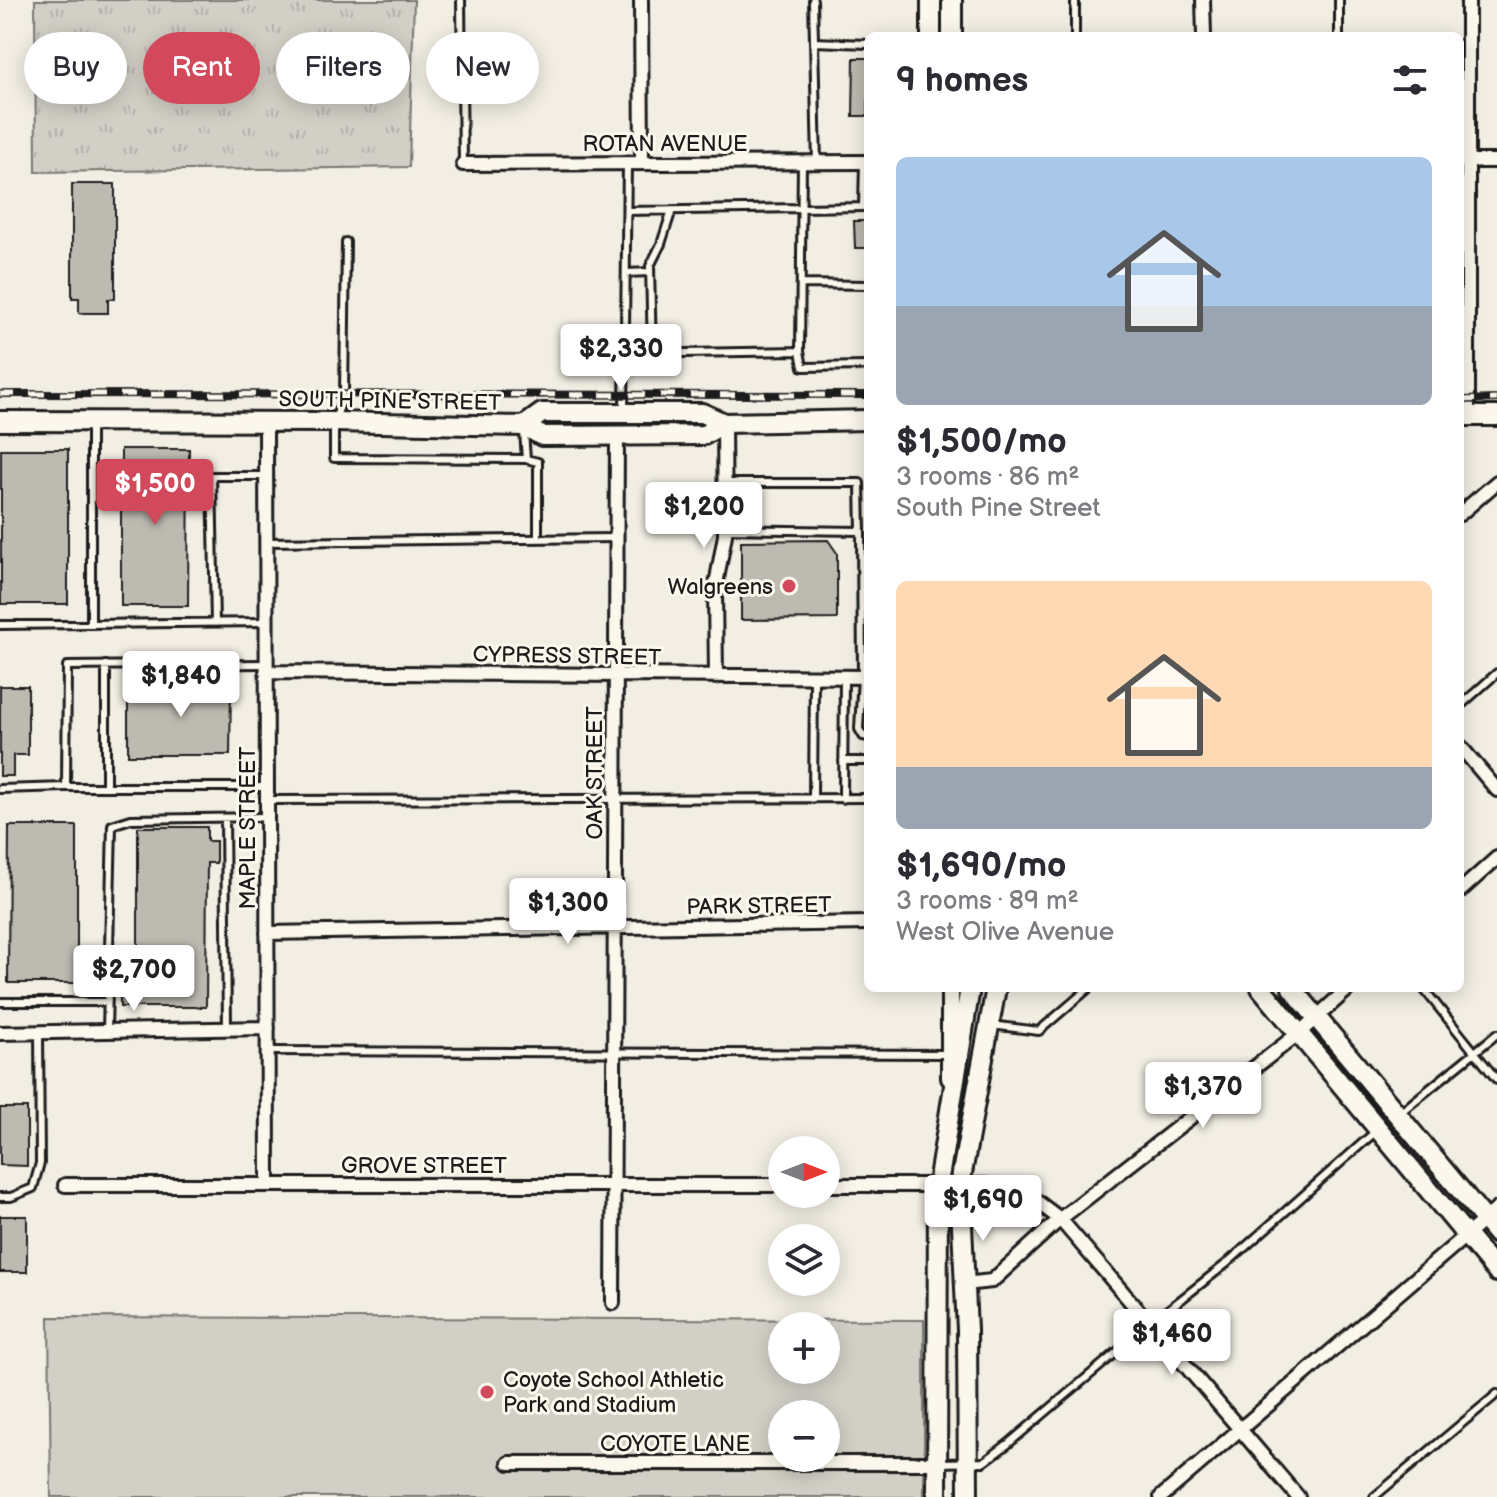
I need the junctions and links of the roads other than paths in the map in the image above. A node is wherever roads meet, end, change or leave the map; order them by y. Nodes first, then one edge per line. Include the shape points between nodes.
1 (461, 0) edge
2 (641, 0) edge
3 (813, 0) edge
4 (931, 0) edge
5 (952, 0) edge
6 (1075, 0) edge
7 (1203, 0) edge
8 (1339, 0) edge
9 (1468, 0) edge
10 (931, 32) edge
11 (952, 32) edge
12 (1075, 32) edge
13 (1204, 32) edge
14 (1339, 32) edge
15 (814, 42) junction
16 (864, 44) edge
17 (1464, 161) edge
18 (1497, 161) edge
19 (864, 162) edge
20 (627, 163) junction
21 (642, 163) junction
22 (802, 163) junction
23 (817, 163) junction
24 (463, 164) joint
25 (864, 207) edge
26 (802, 208) junction
27 (672, 210) junction
28 (627, 211) junction
29 (346, 242) dead end
30 (650, 272) junction
31 (626, 273) junction
32 (801, 284) junction
33 (864, 285) edge
34 (800, 351) junction
35 (625, 354) junction
36 (652, 354) junction
37 (864, 366) edge
38 (624, 413) junction
39 (1464, 416) edge
40 (1497, 416) edge
41 (864, 420) edge
42 (0, 421) edge
43 (720, 421) junction
44 (91, 422) junction
45 (266, 422) junction
46 (334, 422) junction
47 (527, 427) junction
48 (617, 435) junction
49 (526, 459) junction
50 (265, 476) junction
51 (1497, 482) edge
52 (725, 483) junction
53 (1464, 511) edge
54 (725, 529) junction
55 (861, 531) junction
56 (615, 538) junction
57 (538, 539) junction
58 (266, 542) junction
59 (864, 553) edge
60 (266, 622) junction
61 (215, 623) junction
62 (91, 624) junction
63 (0, 625) edge
64 (106, 665) junction
65 (266, 668) junction
66 (1497, 673) edge
67 (614, 675) junction
68 (716, 677) junction
69 (864, 677) edge
70 (814, 678) junction
71 (844, 678) junction
72 (864, 686) edge
73 (1464, 702) edge
74 (864, 736) edge
75 (1464, 751) edge
76 (843, 761) junction
77 (864, 761) edge
78 (66, 787) junction
79 (106, 787) junction
80 (0, 789) edge
81 (1497, 790) edge
82 (267, 794) junction
83 (864, 798) edge
84 (813, 799) junction
85 (843, 799) junction
86 (614, 800) junction
87 (267, 817) junction
88 (225, 818) junction
89 (1497, 858) edge
90 (1464, 887) edge
91 (864, 923) edge
92 (614, 927) junction
93 (267, 933) junction
94 (950, 992) edge
95 (969, 992) edge
96 (984, 992) edge
97 (995, 992) edge
98 (1084, 992) edge
99 (1264, 992) edge
100 (1295, 992) edge
101 (1344, 992) edge
102 (1426, 992) edge
103 (0, 1002) edge
104 (106, 1002) junction
105 (1316, 1016) junction
106 (987, 1025) junction
107 (268, 1028) junction
108 (227, 1029) junction
109 (107, 1031) junction
110 (39, 1032) junction
111 (0, 1033) edge
112 (1299, 1033) junction
113 (1497, 1034) edge
114 (268, 1051) junction
115 (614, 1052) junction
116 (1474, 1052) junction
117 (950, 1054) junction
118 (1497, 1080) edge
119 (950, 1099) junction
120 (1397, 1116) junction
121 (1378, 1130) junction
122 (938, 1184) junction
123 (960, 1184) junction
124 (65, 1185) dead end
125 (268, 1185) junction
126 (613, 1185) junction
127 (768, 1185) edge
128 (840, 1185) edge
129 (0, 1197) edge
130 (1491, 1214) edge
131 (1060, 1219) junction
132 (1497, 1234) edge
133 (1466, 1236) junction
134 (1497, 1272) edge
135 (964, 1284) junction
136 (613, 1303) dead end
137 (1150, 1324) junction
138 (1497, 1394) edge
139 (1241, 1430) junction
140 (509, 1463) dead end
141 (937, 1463) junction
142 (968, 1463) junction
143 (937, 1497) edge
144 (968, 1497) edge
145 (1161, 1497) edge
146 (1298, 1497) edge
147 (1374, 1497) edge

1 - 24 lane
2 - 21 street
3 - 15 lane
4 - 10 main road
5 - 11 main road
6 - 12 lane
7 - 13 street
8 - 14 lane
9 - 17 street
15 - 16 lane
15 - 23 lane
17 - 18 street
17 - 39 street
19 - 23 street, ROTAN AVENUE
20 - 21 street, ROTAN AVENUE
20 - 24 street, ROTAN AVENUE
20 - 28 lane
21 - 22 street, ROTAN AVENUE
22 - 23 street, ROTAN AVENUE
22 - 26 lane
25 - 26 lane
26 - 27 lane
26 - 32 lane
27 - 28 lane
27 - 30 lane
28 - 31 lane
29 - 46 lane via 344,395
30 - 31 lane
30 - 36 lane
31 - 35 lane
32 - 33 lane
32 - 34 lane
34 - 36 lane
34 - 37 lane via 803,367
35 - 36 lane
35 - 38 lane
38 - 43 main road, SOUTH PINE STREET via 702,413
38 - 47 main road, SOUTH PINE STREET via 542,413
39 - 40 main road
41 - 43 main road, SOUTH PINE STREET
42 - 44 main road, SOUTH PINE STREET
43 - 48 main road via 704,435
43 - 52 street
44 - 45 main road, SOUTH PINE STREET
44 - 62 lane
45 - 46 main road, SOUTH PINE STREET
45 - 50 street, MAPLE STREET
46 - 47 main road, SOUTH PINE STREET
46 - 49 lane via 334,458
47 - 48 main road via 542,436
47 - 49 lane
48 - 56 street, OAK STREET
49 - 57 lane via 538,462
50 - 58 street, MAPLE STREET
50 - 61 lane via 212,476
51 - 53 street
52 - 54 street
52 - 55 lane via 860,483
54 - 55 lane
54 - 68 street via 715,590
55 - 59 lane
56 - 57 lane
56 - 67 street, OAK STREET
57 - 58 lane
58 - 60 street, MAPLE STREET
60 - 61 lane
60 - 65 street, MAPLE STREET
61 - 62 lane
62 - 63 lane
64 - 65 lane
64 - 78 lane via 67,666
64 - 79 lane
65 - 67 street, CYPRESS STREET
65 - 82 street, MAPLE STREET
66 - 73 lane
67 - 68 street, CYPRESS STREET
67 - 86 street, OAK STREET
68 - 70 street, CYPRESS STREET
69 - 71 street, CYPRESS STREET
70 - 71 street, CYPRESS STREET
70 - 84 lane
71 - 76 lane
72 - 74 lane via 859,729
75 - 81 street
76 - 77 lane
76 - 85 lane
78 - 79 lane
78 - 80 lane
79 - 82 lane
82 - 86 lane
82 - 87 street, MAPLE STREET
83 - 85 lane
84 - 85 lane
84 - 86 lane
86 - 92 street, OAK STREET
87 - 88 lane
87 - 93 street, MAPLE STREET
88 - 104 lane via 131,819 112,825
88 - 108 lane
89 - 90 street
91 - 92 street, PARK STREET
92 - 93 street, PARK STREET
92 - 115 street, OAK STREET
93 - 107 street, MAPLE STREET
94 - 117 street
95 - 119 main road
96 - 106 main road via 981,1018
97 - 106 main road
98 - 106 lane via 1039,1031
99 - 112 main road
100 - 105 main road
101 - 105 street
102 - 116 lane
103 - 104 lane
104 - 109 lane
105 - 112 street
105 - 120 main road
106 - 123 main road
107 - 108 street
107 - 114 street, MAPLE STREET
108 - 109 street
109 - 110 street
110 - 111 street
110 - 129 lane via 40,1163 33,1188
112 - 121 main road
112 - 131 street
113 - 116 lane
114 - 115 lane
114 - 125 street, MAPLE STREET
115 - 117 lane
115 - 126 street, OAK STREET
116 - 118 lane
116 - 120 lane
117 - 119 street
119 - 122 main road
120 - 130 main road
121 - 133 main road
121 - 137 lane
122 - 123 street
122 - 128 street
122 - 141 main road
123 - 131 street via 1023,1191
123 - 135 main road
124 - 125 street, GROVE STREET
125 - 126 street, GROVE STREET
126 - 127 street, GROVE STREET
126 - 136 street, OAK STREET
130 - 132 main road
130 - 133 street
131 - 135 street via 992,1281
131 - 137 street
133 - 134 main road
133 - 139 street
135 - 142 main road
137 - 139 street
137 - 142 lane via 1008,1444 984,1462
138 - 147 lane
139 - 145 street
139 - 146 street
140 - 141 street, COYOTE LANE
141 - 142 lane
141 - 143 main road
142 - 144 main road

